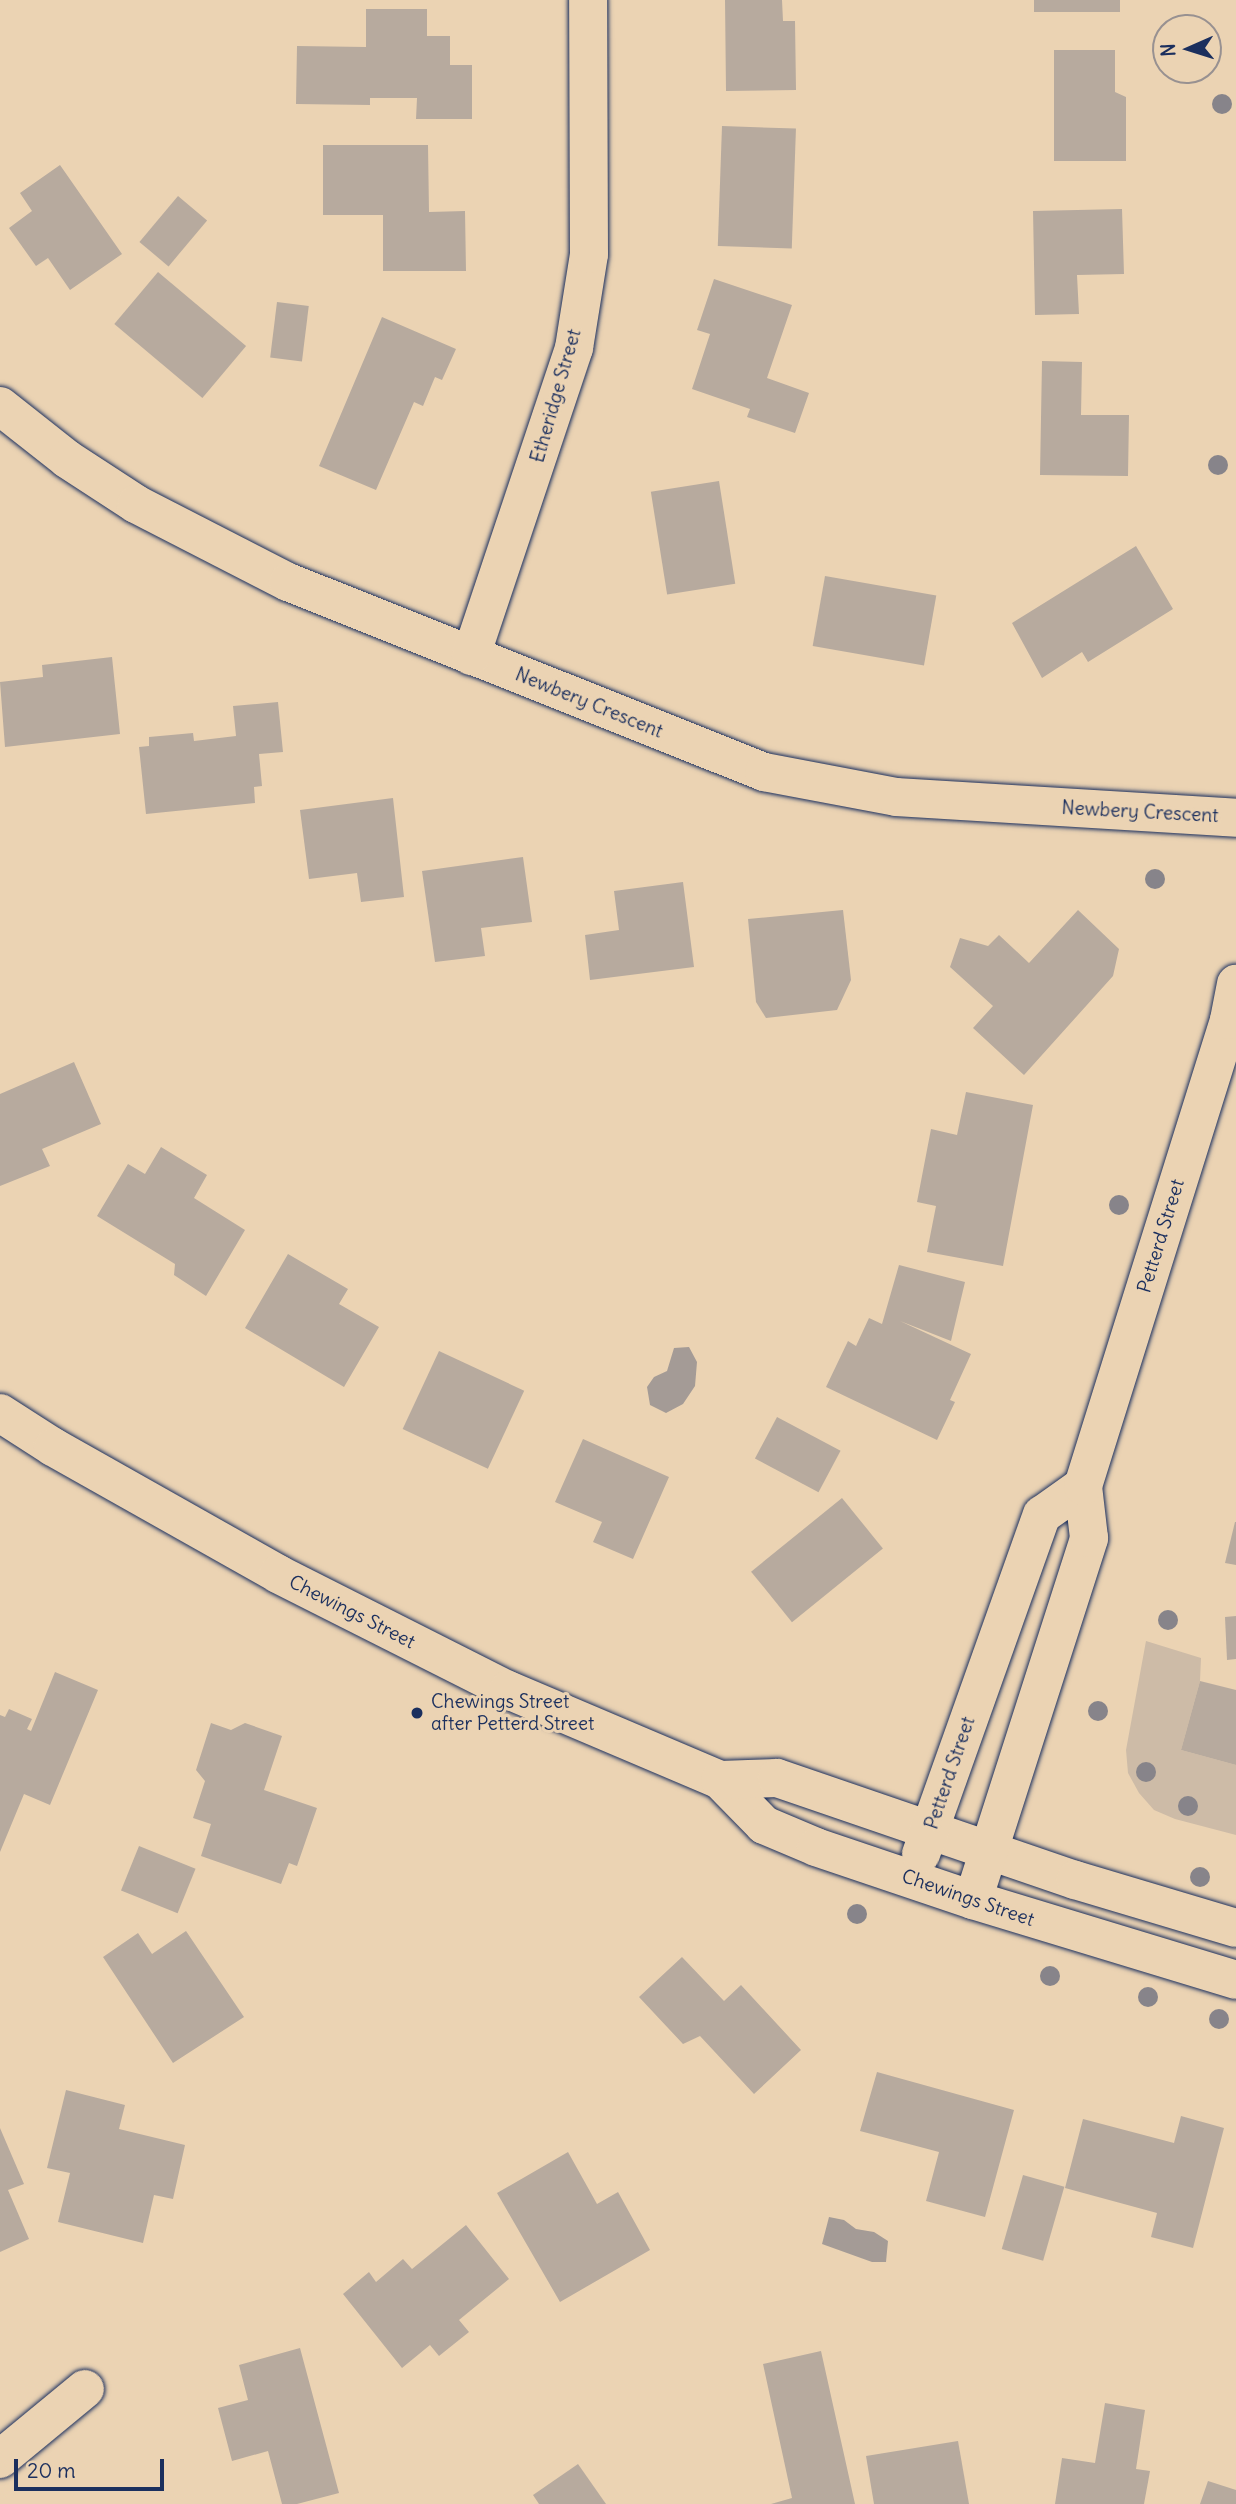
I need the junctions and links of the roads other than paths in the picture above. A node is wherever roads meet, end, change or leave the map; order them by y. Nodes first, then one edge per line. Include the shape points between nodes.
1 (588, 0) edge
2 (0, 406) edge
3 (471, 656) junction
4 (1236, 818) edge
5 (1236, 984) edge
6 (0, 1413) edge
7 (1083, 1486) junction
8 (720, 1780) junction
9 (931, 1829) junction
10 (988, 1850) junction
11 (912, 1879) junction
12 (1110, 1891) junction
13 (973, 1900) junction
14 (1236, 1928) edge
15 (1098, 1940) junction
16 (1236, 1980) edge
17 (85, 2389) dead end
18 (0, 2459) edge

1 - 3 street, Etheridge Street via 589,254 574,348
2 - 3 street, Newbery Crescent via 67,459 148,510 288,582
3 - 4 street, Newbery Crescent via 764,772 897,797
5 - 7 street, Petterd Street via 1229,1020
6 - 8 street, Chewings Street via 336,1604 508,1690
7 - 9 street, Petterd Street via 1042,1516
7 - 10 street, Petterd Street via 1089,1538
8 - 9 street, Chewings Street via 777,1778
8 - 11 street, Chewings Street via 764,1825
9 - 10 street, Chewings Street
9 - 11 street, Petterd Street
10 - 12 street, Chewings Street
10 - 13 street, Petterd Street
11 - 13 street, Chewings Street
12 - 14 street, Chewings Street
12 - 15 street
13 - 15 street, Chewings Street
15 - 16 street, Chewings Street
17 - 18 street

